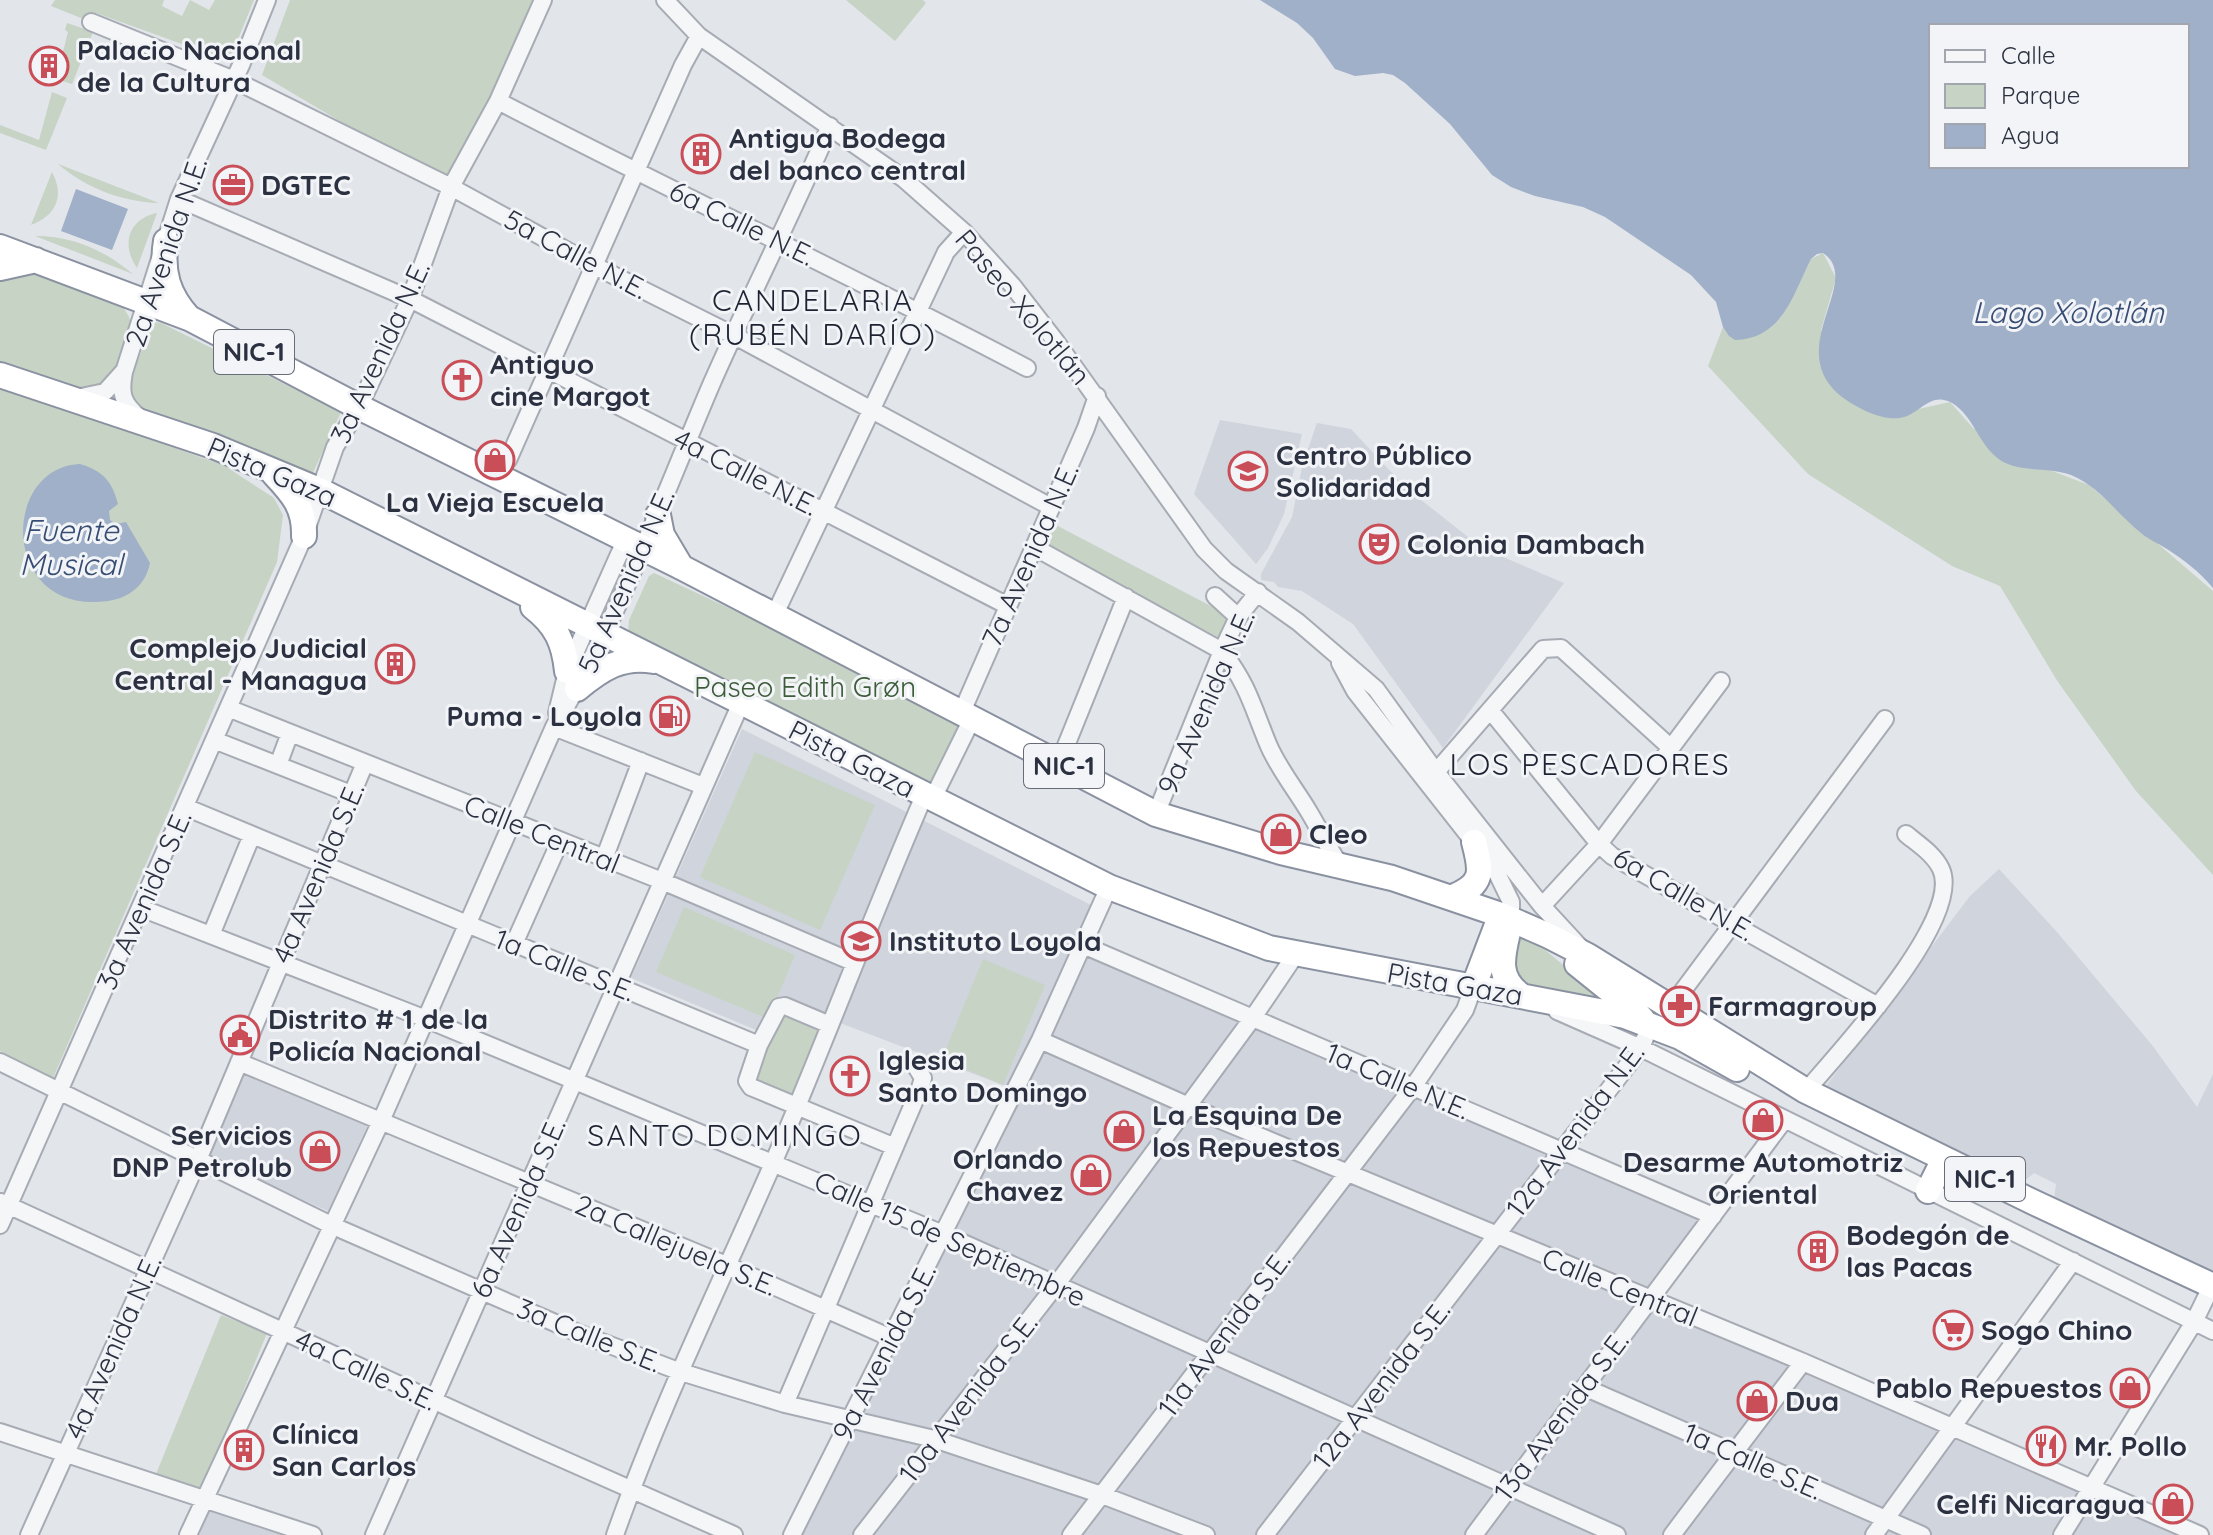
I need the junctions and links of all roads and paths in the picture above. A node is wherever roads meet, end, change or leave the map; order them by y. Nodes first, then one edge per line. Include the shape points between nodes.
1 (267, 0) edge
2 (543, 0) edge
3 (665, 0) edge
4 (91, 22) dead end
5 (699, 36) junction
6 (234, 80) junction
7 (498, 101) junction
8 (830, 126) junction
9 (636, 172) junction
10 (451, 187) junction
11 (179, 199) junction
12 (964, 232) junction
13 (166, 241) junction
14 (780, 241) junction
15 (0, 247) edge
16 (36, 260) junction
17 (595, 266) junction
18 (0, 268) edge
19 (410, 299) junction
20 (148, 301) junction
21 (917, 310) junction
22 (191, 319) junction
23 (733, 335) junction
24 (1027, 368) dead end
25 (548, 370) junction
26 (124, 372) junction
27 (0, 375) edge
28 (1097, 396) junction
29 (70, 398) junction
30 (359, 407) junction
31 (870, 411) junction
32 (146, 423) junction
33 (687, 443) junction
34 (508, 460) dead end
35 (267, 467) junction
36 (319, 490) junction
37 (1051, 507) junction
38 (823, 512) junction
39 (658, 515) junction
40 (304, 536) junction
41 (634, 545) junction
42 (1034, 547) junction
43 (681, 567) junction
44 (496, 579) junction
45 (1258, 592) junction
46 (1215, 596) dead end
47 (1126, 597) junction
48 (1008, 606) junction
49 (774, 616) junction
50 (1238, 617) junction
51 (596, 629) junction
52 (1222, 651) junction
53 (1337, 658) junction
54 (662, 663) junction
55 (572, 680) junction
56 (1721, 681) dead end
57 (741, 703) junction
58 (228, 708) junction
59 (1490, 710) junction
60 (966, 717) junction
61 (1885, 719) dead end
62 (554, 727) junction
63 (290, 733) junction
64 (214, 740) junction
65 (1671, 748) junction
66 (641, 761) junction
67 (365, 763) junction
68 (1059, 763) junction
69 (278, 765) junction
70 (1436, 772) junction
71 (703, 786) junction
72 (351, 794) junction
73 (928, 798) junction
74 (185, 807) junction
75 (1156, 814) junction
76 (513, 822) junction
77 (1906, 834) dead end
78 (252, 835) junction
79 (560, 841) junction
80 (1474, 842) junction
81 (1599, 844) junction
82 (604, 859) junction
83 (322, 863) junction
84 (1340, 865) junction
85 (662, 881) junction
86 (1109, 887) junction
87 (1453, 897) junction
88 (141, 908) junction
89 (1521, 917) junction
90 (1734, 923) junction
91 (468, 924) junction
92 (211, 935) junction
93 (514, 944) junction
94 (1083, 945) junction
95 (1296, 954) junction
96 (280, 962) junction
97 (855, 963) junction
98 (616, 986) junction
99 (1473, 988) junction
100 (1522, 996) junction
101 (1878, 1006) junction
102 (1670, 1008) junction
103 (426, 1019) junction
104 (1252, 1019) junction
105 (1644, 1022) junction
106 (830, 1025) junction
107 (1040, 1040) junction
108 (759, 1045) junction
109 (1641, 1048) junction
110 (0, 1062) edge
111 (239, 1062) junction
112 (915, 1065) dead end
113 (574, 1081) junction
114 (1413, 1087) junction
115 (1806, 1091) junction
116 (59, 1092) junction
117 (796, 1106) junction
118 (1188, 1106) junction
119 (1785, 1119) junction
120 (381, 1121) junction
121 (895, 1147) junction
122 (1561, 1151) junction
123 (198, 1160) junction
124 (773, 1162) junction
125 (1348, 1173) junction
126 (1933, 1181) junction
127 (529, 1182) junction
128 (4, 1204) edge
129 (871, 1204) junction
130 (1713, 1216) junction
131 (0, 1225) edge
132 (331, 1225) junction
133 (943, 1234) junction
134 (1497, 1235) junction
135 (2073, 1261) junction
136 (726, 1265) junction
137 (147, 1269) junction
138 (1056, 1285) junction
139 (482, 1291) junction
140 (2211, 1294) edge
141 (1649, 1298) junction
142 (827, 1310) junction
143 (2194, 1322) junction
144 (282, 1331) junction
145 (2213, 1331) edge
146 (891, 1338) junction
147 (1209, 1353) junction
148 (1803, 1362) junction
149 (681, 1372) junction
150 (1584, 1387) junction
151 (433, 1401) junction
152 (785, 1404) junction
153 (1356, 1418) junction
154 (849, 1420) junction
155 (1953, 1427) junction
156 (0, 1432) edge
157 (934, 1439) junction
158 (65, 1453) junction
159 (1734, 1453) junction
160 (1509, 1486) junction
161 (2092, 1488) junction
162 (631, 1489) junction
163 (1102, 1495) junction
164 (204, 1498) junction
165 (1886, 1519) junction
166 (29, 1535) edge
167 (188, 1535) edge
168 (313, 1535) edge
169 (374, 1535) edge
170 (615, 1535) edge
171 (734, 1535) edge
172 (792, 1535) edge
173 (862, 1535) edge
174 (1071, 1535) edge
175 (1206, 1535) edge
176 (1265, 1535) edge
177 (1474, 1535) edge
178 (1617, 1535) edge
179 (1672, 1535) edge
180 (1874, 1535) edge
181 (1922, 1535) edge
182 (2062, 1535) edge
183 (2200, 1535) edge

1 - 6 street, 2a Avenida N.E.
2 - 7 street, 3a Avenida N.E.
3 - 5 street, Paseo Xolotlán
4 - 6 street, 5a Calle N.E.
5 - 8 street, Paseo Xolotlán
5 - 9 street
6 - 10 street, 5a Calle N.E.
6 - 11 street, 2a Avenida N.E.
7 - 9 street, 6a Calle N.E.
7 - 10 street, 3a Avenida N.E.
8 - 12 street, Paseo Xolotlán via 904,179
8 - 14 street, 5a Avenida N.E.
9 - 14 street, 6a Calle N.E.
9 - 17 street
10 - 17 street, 5a Calle N.E.
10 - 19 street, 3a Avenida N.E.
11 - 13 street, 2a Avenida N.E.
11 - 19 street, 4a Calle N.E.
12 - 21 street via 946,252
12 - 28 street, Paseo Xolotlán
13 - 20 street, 2a Avenida N.E.
13 - 22 highway via 166,283
14 - 21 street, 6a Calle N.E.
14 - 23 street, 5a Avenida N.E.
15 - 16 highway, NIC-1
16 - 18 highway
16 - 20 highway, NIC-1
17 - 23 street, 5a Calle N.E.
17 - 25 street
19 - 25 street, 4a Calle N.E.
19 - 30 street, 3a Avenida N.E.
20 - 22 highway, NIC-1
20 - 26 street, 2a Avenida N.E.
21 - 24 street, 6a Calle N.E.
21 - 31 street
22 - 30 highway, NIC-1
23 - 31 street, 5a Calle N.E.
23 - 33 street, 5a Avenida N.E.
25 - 33 street, 4a Calle N.E.
25 - 34 street
26 - 29 street, 2a Avenida N.E. via 105,392
26 - 32 street, 2a Avenida N.E. via 124,402
27 - 29 highway, Pista Gaza / NIC-1
28 - 37 street, 7a Avenida N.E.
28 - 45 street, Paseo Xolotlán via 1204,549
29 - 32 highway, Pista Gaza / NIC-1
30 - 36 street, 3a Avenida N.E. via 335,447
30 - 41 highway, NIC-1
31 - 37 street, 5a Calle N.E.
31 - 38 street
32 - 35 highway, Pista Gaza / NIC-1
33 - 38 street, 4a Calle N.E.
33 - 39 street, 5a Avenida N.E.
35 - 36 highway, Pista Gaza / NIC-1
35 - 40 highway via 300,506
36 - 40 street, 3a Avenida N.E.
36 - 44 highway, Pista Gaza / NIC-1
37 - 42 street, 7a Avenida N.E.
38 - 48 street, 4a Calle N.E.
38 - 49 street
39 - 41 street, 5a Avenida N.E.
39 - 43 highway via 662,535
40 - 58 street, 3a Avenida N.E.
41 - 43 highway, NIC-1
41 - 51 street, 5a Avenida N.E.
42 - 47 street
42 - 48 street, 7a Avenida N.E.
43 - 49 highway, NIC-1
44 - 51 highway, Pista Gaza / NIC-1
44 - 55 highway via 555,628
45 - 50 street, 9a Avenida N.E.
45 - 53 street, Paseo Xolotlán
46 - 50 street
47 - 52 street
47 - 68 street
48 - 60 street, 7a Avenida N.E.
49 - 60 highway, NIC-1
50 - 52 street, 9a Avenida N.E.
51 - 54 highway, Pista Gaza / NIC-1
51 - 55 street, 5a Avenida N.E.
52 - 75 street, 9a Avenida N.E.
52 - 84 street via 1242,677 1269,745
53 - 70 street, Paseo Xolotlán via 1376,689
53 - 80 street, Paseo Xolotlán via 1355,691
54 - 55 highway via 635,658
54 - 57 highway, Pista Gaza / NIC-1
55 - 62 street, 5a Avenida N.E.
56 - 65 street
57 - 71 street, 6a Avenida S.E.
57 - 73 highway, Pista Gaza / NIC-1
58 - 63 street, Calle Central
58 - 64 street, 3a Avenida S.E.
59 - 65 street via 1543,649 1561,648
59 - 70 street
59 - 81 street, 6a Calle N.E.
60 - 68 highway, NIC-1
60 - 73 street, 7a Avenida N.E.
61 - 90 street
62 - 66 street
62 - 76 street, 5a Avenida N.E.
63 - 67 street, Calle Central
63 - 69 street
64 - 69 street
64 - 74 street, 3a Avenida S.E.
65 - 81 street
66 - 71 street
66 - 82 street
67 - 72 street, 4a Avenida S.E.
67 - 76 street, Calle Central
68 - 75 highway, NIC-1
69 - 72 street
70 - 89 street, Paseo Xolotlán
71 - 85 street, 6a Avenida S.E.
72 - 83 street, 4a Avenida S.E.
73 - 86 highway, Pista Gaza / NIC-1
73 - 97 street, 7a Avenida N.E.
74 - 78 street, 1a Calle S.E.
74 - 88 street, 3a Avenida S.E.
75 - 84 highway, NIC-1
76 - 79 street, Calle Central
76 - 91 street, 5a Avenida N.E.
77 - 101 street via 1942,871 1941,906 1931,930
78 - 83 street, 1a Calle S.E.
78 - 92 street
79 - 82 street, Calle Central
79 - 93 street
80 - 87 highway via 1480,862 1477,881
80 - 89 street, Paseo Xolotlán
81 - 89 street
81 - 90 street, 6a Calle N.E.
82 - 85 street, Calle Central
83 - 91 street, 1a Calle S.E.
83 - 96 street, 4a Avenida S.E.
84 - 87 highway, NIC-1
85 - 97 street, Calle Central
85 - 98 street, 6a Avenida S.E.
86 - 94 street
86 - 95 highway, Pista Gaza / NIC-1 via 1247,941
87 - 89 highway, NIC-1
88 - 92 street, Calle 15 de Septiembre
88 - 116 street, 3a Avenida S.E.
89 - 99 highway
89 - 100 highway via 1503,963 1509,987
89 - 102 highway, NIC-1
89 - 105 highway
90 - 101 street, 6a Calle N.E.
90 - 102 street
91 - 93 street, 1a Calle S.E.
91 - 103 street, 5a Avenida N.E.
92 - 96 street, Calle 15 de Septiembre
93 - 98 street, 1a Calle S.E.
94 - 104 street, 1a Calle N.E.
94 - 107 street
95 - 99 highway, Pista Gaza / NIC-1
95 - 104 street, 10a Avenida S.E.
96 - 103 street, Calle 15 de Septiembre
96 - 111 street, 4a Avenida S.E.
97 - 106 street, 7a Avenida N.E.
98 - 108 street, 1a Calle S.E.
98 - 113 street, 6a Avenida S.E.
99 - 100 highway, Pista Gaza / NIC-1
99 - 114 street, 11a Avenida S.E. via 1465,1010
100 - 105 highway, Pista Gaza / NIC-1
100 - 109 street
101 - 115 street
102 - 115 highway, NIC-1
103 - 113 street, Calle 15 de Septiembre
103 - 120 street, 5a Avenida N.E.
104 - 114 street, 1a Calle N.E.
104 - 118 street, 10a Avenida S.E.
105 - 109 street, 12a Avenida N.E.
105 - 126 highway, NIC-1 via 1680,1037
106 - 108 street via 779,1007
106 - 117 street, 7a Avenida N.E.
107 - 118 street, Calle Central
107 - 133 street, 9a Avenida S.E.
108 - 117 street via 747,1081
109 - 119 street
109 - 122 street, 12a Avenida N.E.
110 - 116 street, 3a Calle S.E.
111 - 120 street, 2a Callejuela S.E.
111 - 123 street, 4a Avenida S.E.
112 - 121 street via 923,1078
113 - 124 street, Calle 15 de Septiembre
113 - 127 street, 6a Avenida S.E.
114 - 122 street, 1a Calle N.E.
114 - 125 street, 11a Avenida S.E.
115 - 140 highway, NIC-1
116 - 123 street, 3a Calle S.E.
116 - 128 street
117 - 121 street
117 - 124 street, 7a Avenida N.E.
118 - 125 street, Calle Central
118 - 138 street, 10a Avenida S.E.
119 - 126 street
119 - 130 street, 13a Avenida S.E.
120 - 127 street, 2a Callejuela S.E.
120 - 132 street, 5a Avenida N.E.
121 - 129 street
122 - 130 street, 1a Calle N.E.
122 - 134 street, 12a Avenida N.E.
123 - 132 street, 3a Calle S.E.
123 - 137 street, 4a Avenida N.E.
124 - 129 street, Calle 15 de Septiembre
124 - 136 street, 7a Avenida N.E.
125 - 134 street, Calle Central
125 - 147 street, 11a Avenida S.E.
126 - 135 street
126 - 140 highway, NIC-1
127 - 136 street, 2a Callejuela S.E.
127 - 139 street, 6a Avenida S.E.
128 - 131 street
128 - 137 street, 4a Calle S.E.
129 - 133 street, Calle 15 de Septiembre
129 - 142 street
130 - 141 street, 13a Avenida S.E.
132 - 139 street, 3a Calle S.E.
132 - 144 street
133 - 138 street, Calle 15 de Septiembre
133 - 146 street, 9a Avenida S.E.
134 - 141 street, Calle Central
134 - 153 street, 12a Avenida S.E.
135 - 143 street
135 - 155 street
136 - 142 street, 2a Callejuela S.E.
136 - 149 street, 7a Avenida N.E.
137 - 144 street, 4a Calle S.E.
137 - 158 street, 4a Avenida N.E.
138 - 147 street, Calle 15 de Septiembre
138 - 157 street, 10a Avenida S.E.
139 - 149 street, 3a Calle S.E.
139 - 151 street, 6a Avenida S.E.
140 - 143 street
141 - 148 street, Calle Central
141 - 150 street, 13a Avenida S.E.
142 - 146 street, 2a Callejuela S.E.
142 - 152 street
143 - 145 street
143 - 161 street
144 - 151 street, 4a Calle S.E.
144 - 164 street
146 - 154 street, 9a Avenida S.E.
147 - 153 street, Calle 15 de Septiembre
147 - 163 street, 11a Avenida S.E.
148 - 155 street, Calle Central
148 - 159 street
149 - 152 street, 3a Calle S.E.
149 - 162 street, 7a Avenida N.E.
150 - 159 street, 1a Calle S.E.
150 - 160 street, 13a Avenida S.E.
151 - 162 street, 4a Calle S.E.
151 - 169 street, 6a Avenida S.E.
152 - 154 street, 3a Calle S.E.
153 - 160 street, Calle 15 de Septiembre
153 - 176 street, 12a Avenida S.E.
154 - 157 street, 3a Calle S.E.
154 - 172 street, 9a Avenida S.E.
155 - 161 street, Calle Central
155 - 165 street
156 - 158 street
157 - 163 street, 3a Calle S.E.
157 - 173 street, 10a Avenida S.E.
158 - 164 street
158 - 166 street, 4a Avenida N.E.
159 - 165 street, 1a Calle S.E.
159 - 179 street
160 - 177 street, 13a Avenida S.E.
160 - 178 street, Calle 15 de Septiembre
161 - 182 street
161 - 183 street, Calle Central
162 - 170 street, 7a Avenida N.E.
162 - 171 street, 4a Calle S.E.
163 - 174 street, 11a Avenida S.E.
163 - 175 street, 3a Calle S.E.
164 - 167 street
164 - 168 street
165 - 180 street
165 - 181 street, 1a Calle S.E.

